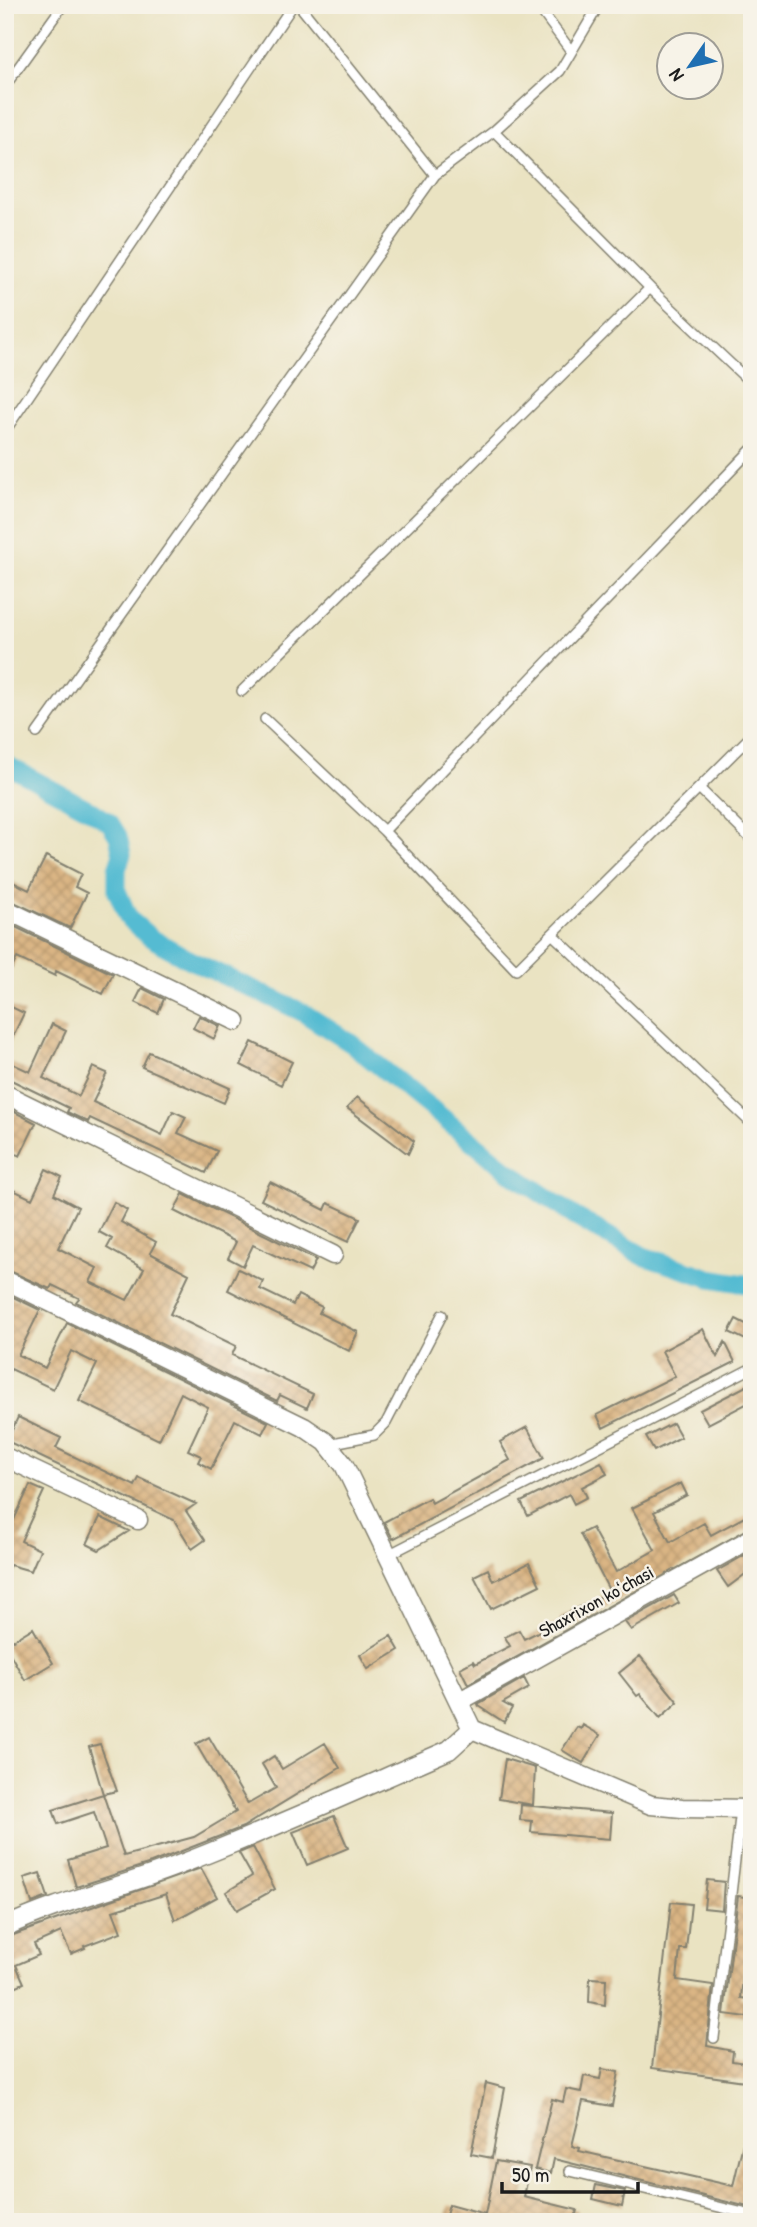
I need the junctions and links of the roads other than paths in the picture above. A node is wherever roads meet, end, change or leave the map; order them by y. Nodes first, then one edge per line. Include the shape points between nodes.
1 (63, 5) edge
2 (293, 5) edge
3 (299, 5) edge
4 (537, 5) edge
5 (599, 5) edge
6 (571, 51) junction
7 (5, 86) edge
8 (494, 131) junction
9 (435, 175) junction
10 (650, 288) junction
11 (752, 384) edge
12 (5, 431) edge
13 (752, 449) edge
14 (242, 691) dead end
15 (265, 719) dead end
16 (37, 733) dead end
17 (752, 735) edge
18 (699, 788) junction
19 (384, 831) junction
20 (752, 840) edge
21 (5, 909) edge
22 (552, 934) junction
23 (236, 1021) dead end
24 (5, 1094) edge
25 (752, 1124) edge
26 (333, 1255) dead end
27 (5, 1280) edge
28 (442, 1315) dead end
29 (752, 1368) edge
30 (328, 1444) junction
31 (5, 1457) edge
32 (138, 1520) dead end
33 (752, 1538) edge
34 (386, 1556) junction
35 (460, 1701) junction
36 (472, 1729) junction
37 (746, 1809) edge
38 (5, 1927) edge
39 (714, 2038) dead end
40 (570, 2171) dead end
41 (752, 2215) edge

1 - 7 lane
2 - 12 lane
3 - 9 lane
4 - 6 lane
5 - 6 lane
6 - 8 lane via 560,71
8 - 9 lane
8 - 10 lane
9 - 16 lane
10 - 11 lane
10 - 14 lane
13 - 19 lane
15 - 19 lane
17 - 18 lane
18 - 20 lane
18 - 22 lane
19 - 22 lane via 516,970
21 - 23 street
22 - 25 lane
24 - 26 street
27 - 30 street via 304,1427
28 - 30 lane via 386,1423 374,1435
29 - 34 lane
30 - 34 street via 344,1465
31 - 32 street
33 - 35 street, Shaxrixon koʻchasi
34 - 35 street
35 - 36 street
36 - 37 street via 651,1805
36 - 38 street via 449,1750 239,1841
37 - 39 lane
40 - 41 lane

